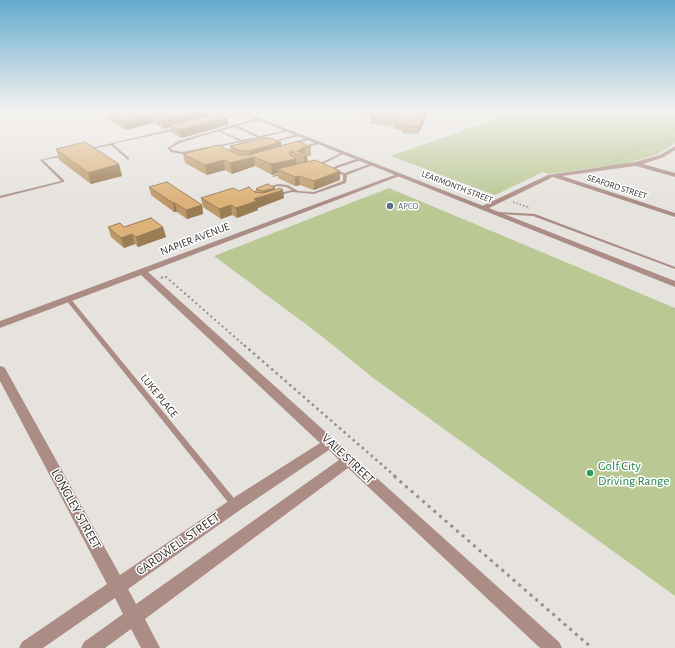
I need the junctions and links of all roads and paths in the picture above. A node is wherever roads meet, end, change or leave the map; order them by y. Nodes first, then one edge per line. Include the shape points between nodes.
1 (132, 139) edge
2 (189, 139) edge
3 (237, 139) edge
4 (256, 139) edge
5 (279, 139) edge
6 (308, 139) joint
7 (668, 139) edge
8 (243, 142) junction
9 (116, 143) junction
10 (262, 143) edge
11 (318, 143) junction
12 (288, 145) edge
13 (675, 148) edge
14 (298, 149) edge
15 (86, 150) edge
16 (71, 153) edge
17 (344, 153) junction
18 (628, 153) dead end
19 (128, 159) dead end
20 (360, 159) junction
21 (312, 162) edge
22 (372, 164) junction
23 (636, 164) junction
24 (319, 165) junction
25 (312, 167) edge
26 (287, 171) edge
27 (345, 174) junction
28 (399, 175) junction
29 (553, 175) junction
30 (274, 176) dead end
31 (675, 176) edge
32 (297, 191) junction
33 (0, 197) edge
34 (273, 197) edge
35 (260, 200) edge
36 (482, 208) junction
37 (499, 213) junction
38 (675, 215) edge
39 (675, 268) edge
40 (142, 271) junction
41 (153, 281) junction
42 (675, 284) edge
43 (68, 299) junction
44 (0, 325) edge
45 (0, 370) edge
46 (330, 443) junction
47 (349, 460) junction
48 (235, 505) junction
49 (118, 587) junction
50 (134, 616) junction
51 (28, 648) edge
52 (90, 648) edge
53 (150, 648) edge
54 (553, 648) edge
55 (592, 648) edge

1 - 9 lane
2 - 8 lane via 168,148 182,153
3 - 8 lane
4 - 8 lane
5 - 10 lane
6 - 11 street, LEARMONTH STREET
6 - 12 lane
7 - 18 path via 665,144 644,144
9 - 15 lane
9 - 19 lane via 112,146
11 - 14 lane
11 - 17 street, LEARMONTH STREET
13 - 23 street via 662,156
16 - 33 lane via 41,160 63,181
17 - 20 street, LEARMONTH STREET
17 - 24 lane
20 - 22 street, LEARMONTH STREET
20 - 27 lane via 333,169
21 - 24 lane
22 - 27 lane
22 - 28 street, LEARMONTH STREET
23 - 29 street
23 - 31 street
24 - 25 lane
26 - 30 lane
27 - 32 lane via 345,182 314,193
28 - 36 street, LEARMONTH STREET
28 - 40 street, NAPIER AVENUE
29 - 36 street
29 - 38 street, SEAFORD STREET
32 - 34 lane
32 - 35 lane via 278,185 253,194 254,198
36 - 37 street, LEARMONTH STREET
37 - 39 lane via 534,215
37 - 42 street, LEARMONTH STREET
40 - 41 street, VALE STREET
40 - 43 street, NAPIER AVENUE
41 - 46 street, VALE STREET
41 - 55 path via 165,276
43 - 44 street, NAPIER AVENUE
43 - 48 lane, LUKE PLACE
45 - 49 street, LONGLEY STREET
46 - 47 street, VALE STREET
46 - 48 street, CARDWELL STREET
47 - 50 street
47 - 54 street, VALE STREET
48 - 49 street, CARDWELL STREET
49 - 50 street, LONGLEY STREET
49 - 51 street, CARDWELL STREET
50 - 52 street
50 - 53 street, LONGLEY STREET

